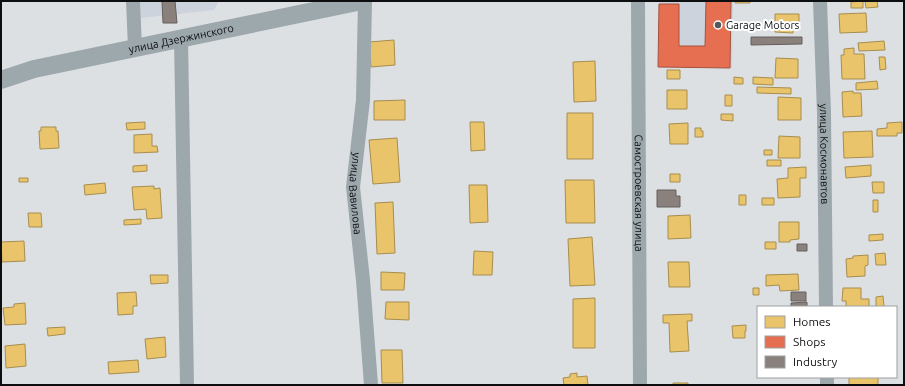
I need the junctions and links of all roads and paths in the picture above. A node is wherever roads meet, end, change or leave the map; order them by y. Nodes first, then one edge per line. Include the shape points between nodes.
1 (133, 1) edge
2 (364, 1) edge
3 (638, 1) edge
4 (820, 1) edge
5 (181, 38) junction
6 (135, 48) junction
7 (1, 80) edge
8 (826, 306) edge
9 (187, 385) edge
10 (371, 385) edge
11 (640, 385) edge

1 - 6 street
2 - 5 street, улица Дзержинского
2 - 10 street, улица Вавилова via 363,100 353,187
3 - 11 street, Самостроевская улица
4 - 8 street, улица Космонавтов
5 - 6 street, улица Дзержинского
5 - 9 street
6 - 7 street, улица Дзержинского via 34,69

